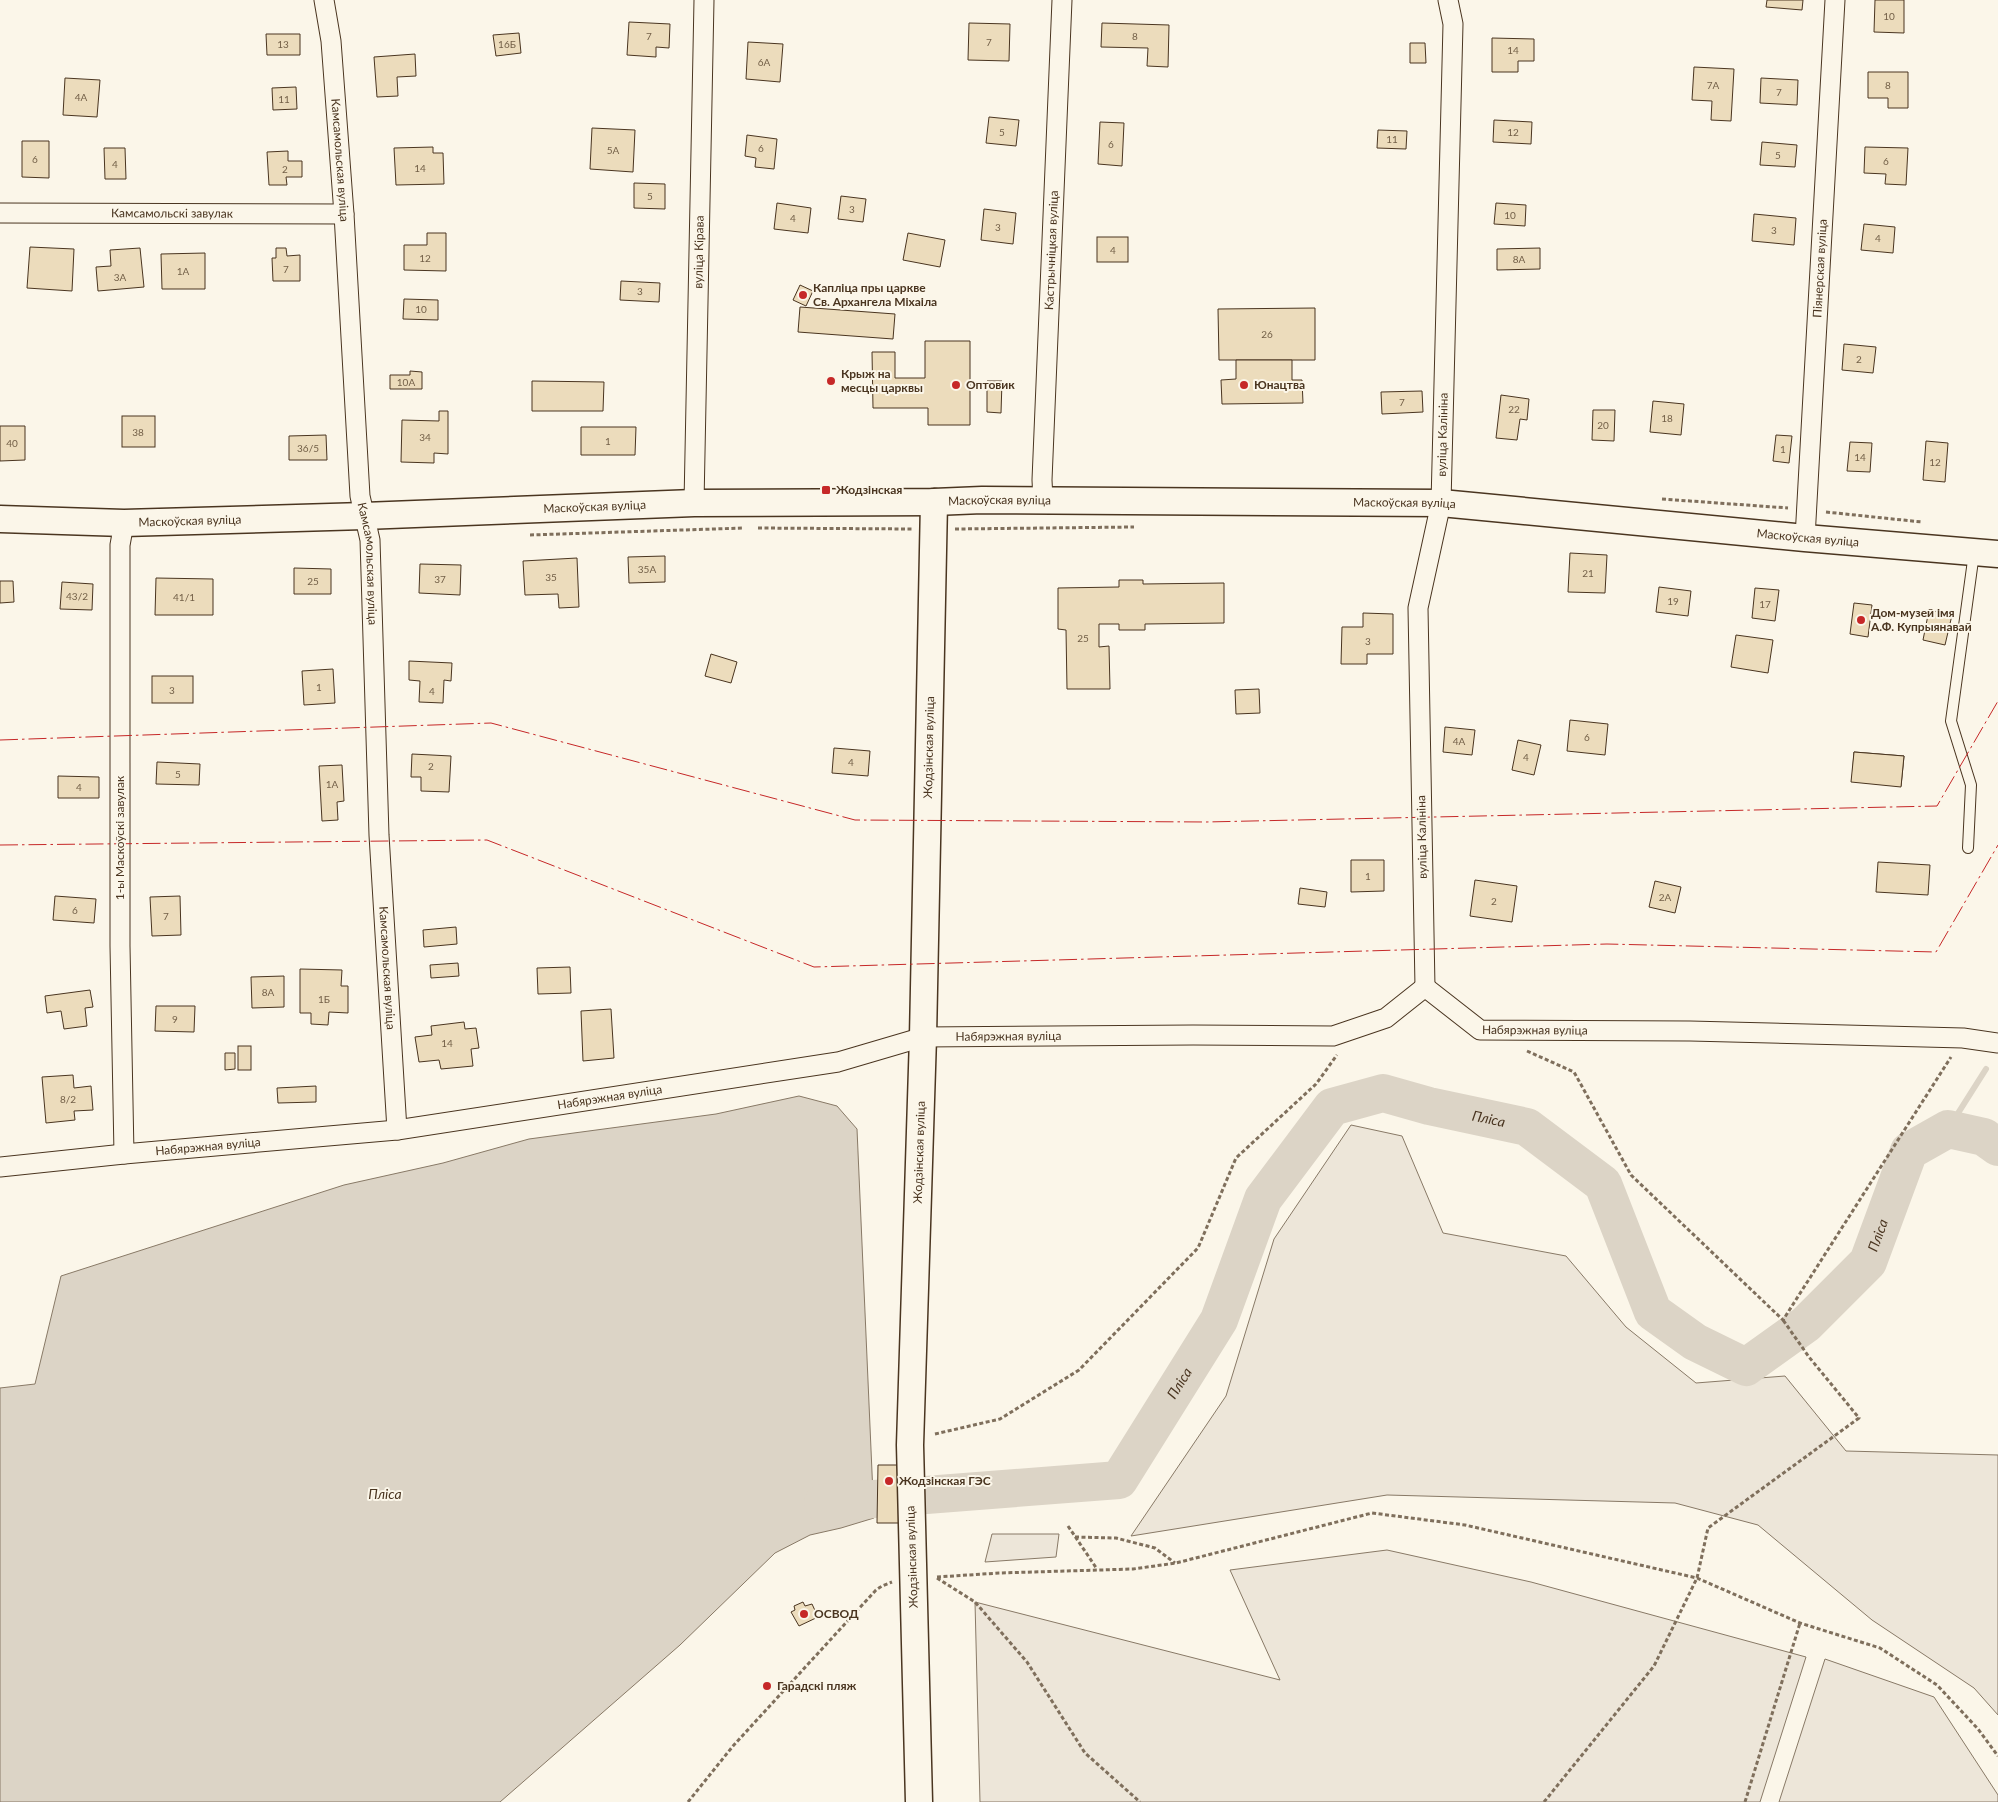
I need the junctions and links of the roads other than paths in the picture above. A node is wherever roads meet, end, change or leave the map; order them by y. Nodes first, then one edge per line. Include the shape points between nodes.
1 (324, 0) edge
2 (704, 0) edge
3 (1062, 0) edge
4 (1448, 0) edge
5 (1834, 0) edge
6 (0, 213) edge
7 (344, 214) junction
8 (1043, 500) junction
9 (934, 502) junction
10 (694, 503) junction
11 (1441, 503) junction
12 (364, 516) junction
13 (0, 519) edge
14 (124, 523) junction
15 (1804, 538) junction
16 (1986, 553) edge
17 (1968, 848) dead end
18 (1425, 987) junction
19 (923, 1037) junction
20 (1998, 1043) edge
21 (397, 1130) junction
22 (124, 1154) junction
23 (0, 1167) edge
24 (919, 1802) edge

1 - 7 street, Камсамольская вуліца via 331,41
2 - 10 street, вуліца Кірава
3 - 8 street, Кастрычніцкая вуліца
4 - 11 street, вуліца Калініна via 1453,24
5 - 15 street, Піянерская вуліца
6 - 7 street, Камсамольскі завулак
7 - 12 street, Камсамольская вуліца via 360,496
8 - 9 main road, Маскоўская вуліца
8 - 11 main road, Маскоўская вуліца
9 - 10 main road, Маскоўская вуліца
9 - 19 main road, Жодзінская вуліца
10 - 12 main road, Маскоўская вуліца
11 - 15 main road, Маскоўская вуліца
11 - 18 street, вуліца Калініна via 1418,608
12 - 14 main road, Маскоўская вуліца
12 - 21 street, Камсамольская вуліца via 370,540 379,835
13 - 14 main road, Маскоўская вуліца
14 - 22 street, 1-ы Маскоўскі завулак via 120,545 120,946
15 - 16 main road, Маскоўская вуліца
16 - 17 lane via 1972,573 1951,720 1971,785
18 - 19 street, Набярэжная вуліца via 1386,1018 1333,1036
18 - 20 street, Набярэжная вуліца via 1480,1030 1690,1031 1963,1038
19 - 21 street, Набярэжная вуліца via 838,1062
19 - 24 main road, Жодзінская вуліца via 910,1445 910,1517 924,1576
21 - 22 street, Набярэжная вуліца
22 - 23 street, Набярэжная вуліца

